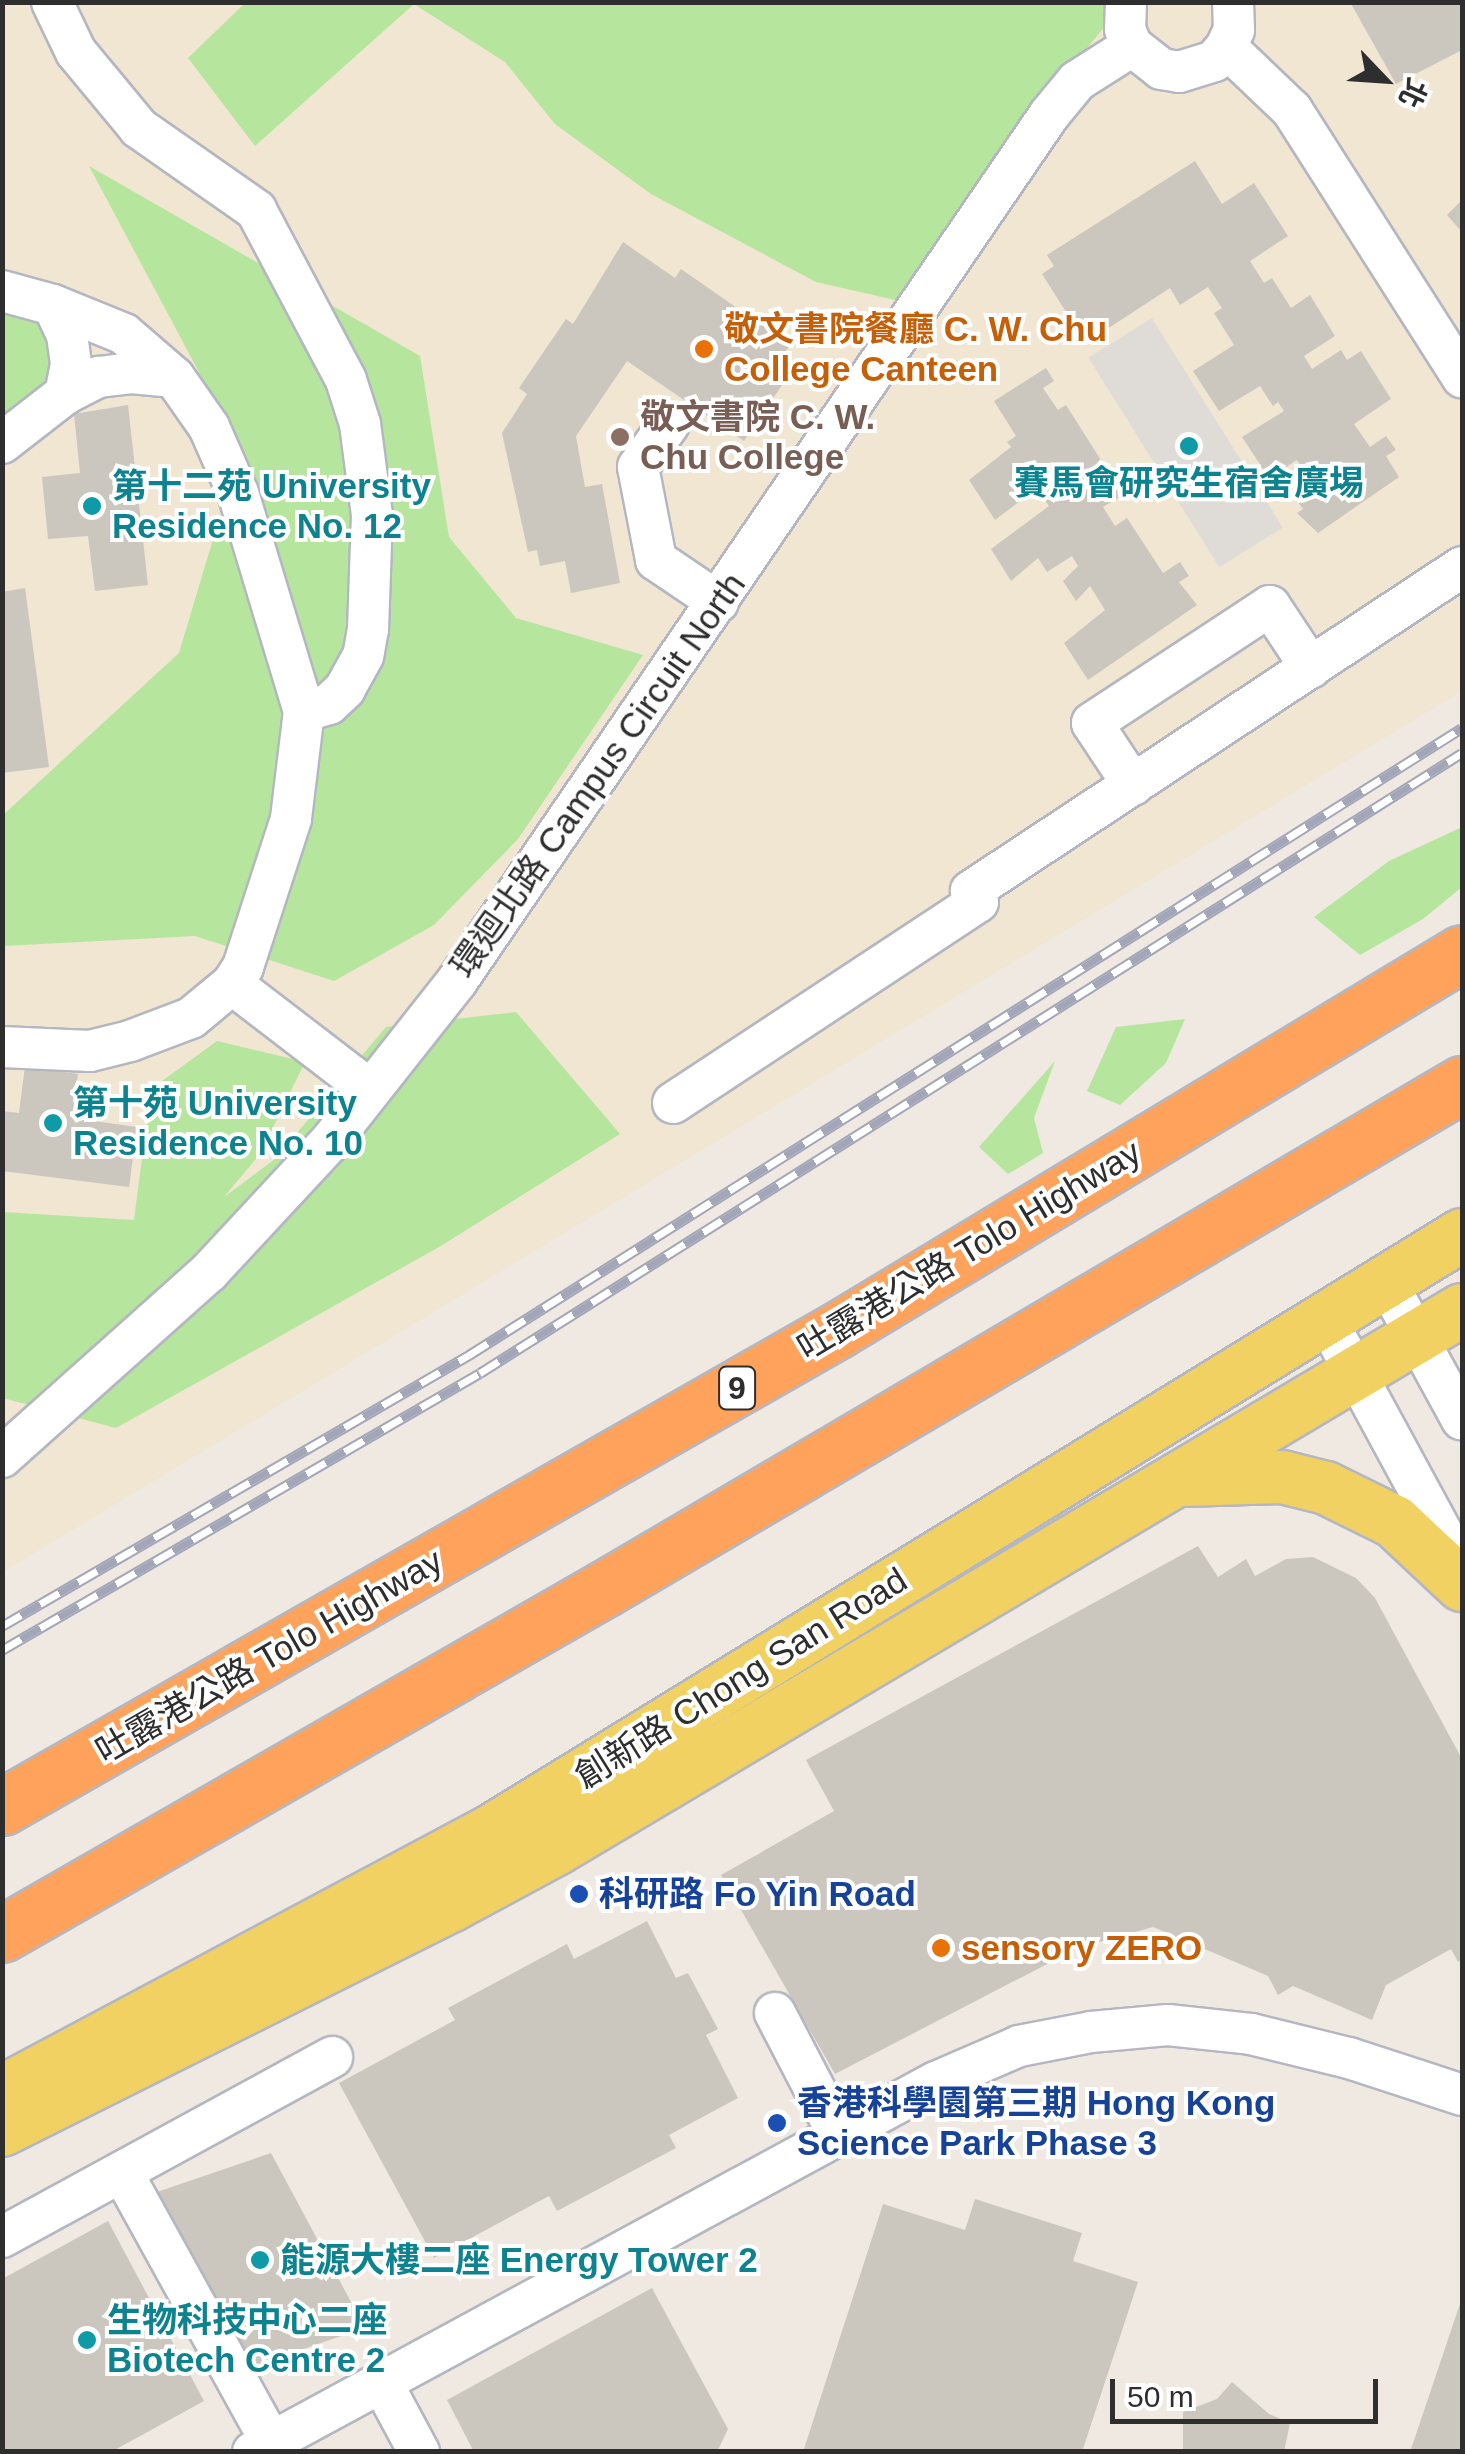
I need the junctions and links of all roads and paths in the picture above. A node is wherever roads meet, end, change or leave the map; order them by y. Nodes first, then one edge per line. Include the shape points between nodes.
1 (52, 2) edge
2 (1126, 2) edge
3 (1234, 2) edge
4 (1132, 46) junction
5 (1226, 47) junction
6 (2, 291) edge
7 (52, 305) junction
8 (1462, 377) edge
9 (174, 378) junction
10 (65, 394) junction
11 (669, 424) dead end
12 (2, 443) edge
13 (1462, 567) edge
14 (718, 602) junction
15 (1310, 668) junction
16 (304, 710) junction
17 (1132, 784) junction
18 (1462, 952) edge
19 (232, 984) junction
20 (2, 1047) edge
21 (1462, 1084) edge
22 (370, 1090) junction
23 (673, 1104) dead end
24 (1462, 1235) edge
25 (1386, 1281) junction
26 (1462, 1310) edge
27 (1326, 1319) junction
28 (1417, 1336) junction
29 (1356, 1373) junction
30 (1462, 1420) edge
31 (2, 1456) edge
32 (1176, 1480) junction
33 (1462, 1570) edge
34 (1462, 1585) edge
35 (2, 1807) edge
36 (2, 1934) edge
37 (775, 2013) dead end
38 (332, 2057) dead end
39 (2, 2092) edge
40 (1462, 2095) edge
41 (2, 2130) edge
42 (838, 2134) junction
43 (122, 2172) junction
44 (2, 2237) edge
45 (382, 2381) junction
46 (281, 2443) edge
47 (406, 2446) edge

1 - 16 street via 76,52 139,128 256,210 346,380 360,424 372,515 368,629 345,689 330,704
2 - 4 street
3 - 5 street
4 - 5 street via 1161,69 1179,72 1214,61
4 - 14 street, 環迴北路 Campus Circuit North via 1077,81 1049,115
5 - 8 street via 1292,110
6 - 7 street
7 - 9 street via 124,334
7 - 10 street via 68,335
9 - 10 street via 98,377
9 - 16 street via 208,427 238,493
10 - 12 street
11 - 14 street via 638,467 656,560
13 - 15 street
14 - 22 street, 環迴北路 Campus Circuit North via 457,981
15 - 17 street
15 - 17 street via 1270,606 1092,723
16 - 19 street via 291,819
17 - 23 street via 971,891 978,902
18 - 35 highway, 吐露港公路 Tolo Highway / 9 via 836,1332
19 - 20 street via 191,1018 130,1041 90,1051
19 - 22 street
21 - 36 highway
22 - 31 street, 環迴北路 Campus Circuit North via 209,1272
24 - 25 main road, 創新路 Chong San Road
25 - 27 main road, 創新路 Chong San Road
25 - 28 street
26 - 28 main road, 創新路 Chong San Road
27 - 29 street
27 - 39 main road, 創新路 Chong San Road via 493,1830
28 - 29 main road, 創新路 Chong San Road
28 - 30 street
29 - 32 main road, 創新路 Chong San Road
29 - 33 street
32 - 34 main road via 1282,1477 1326,1488 1395,1522
32 - 41 main road, 創新路 Chong San Road via 452,1906
37 - 42 street
38 - 43 street
40 - 42 street via 1295,2044 1168,2026 1019,2046
42 - 45 street
43 - 44 street
43 - 46 street
45 - 46 street
45 - 47 street

